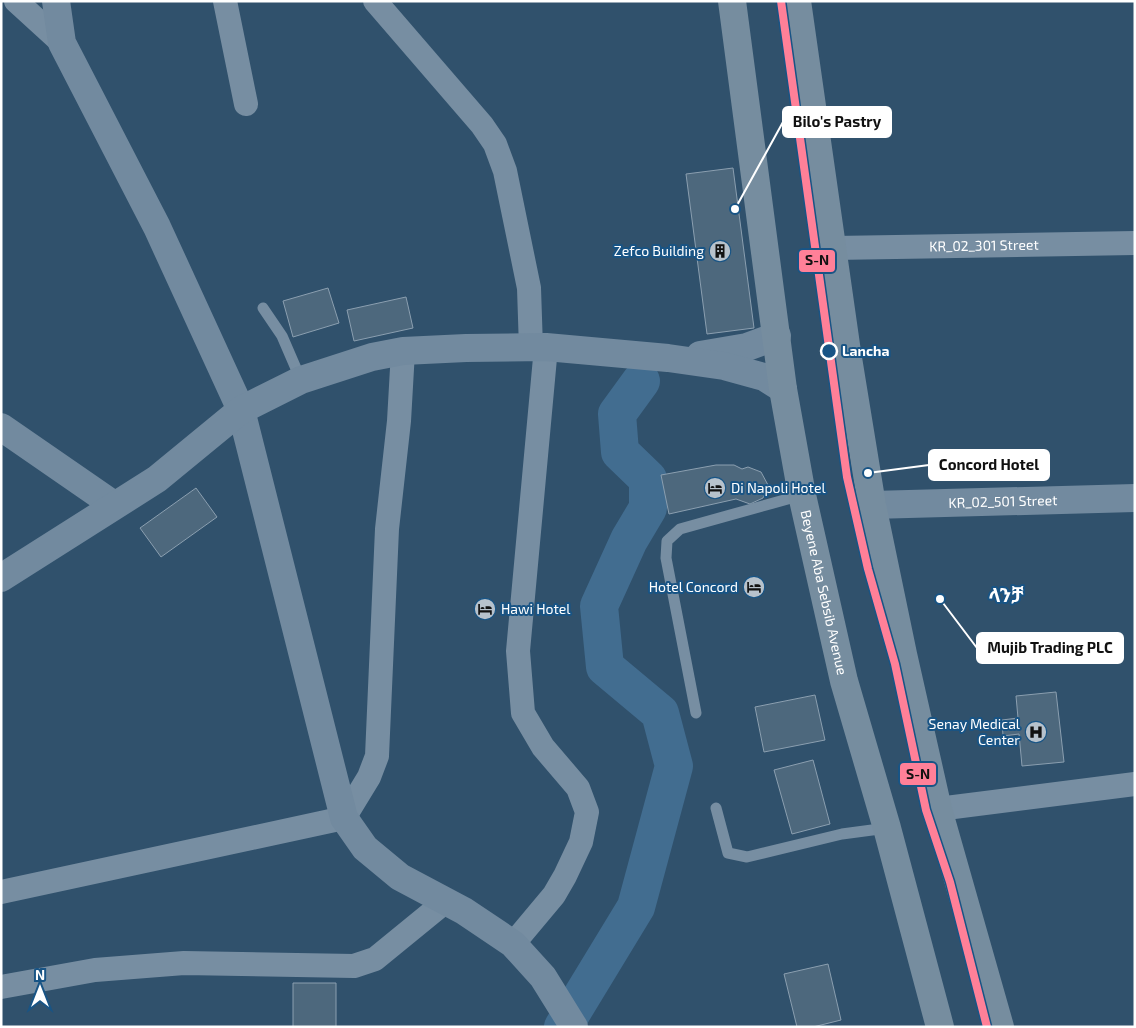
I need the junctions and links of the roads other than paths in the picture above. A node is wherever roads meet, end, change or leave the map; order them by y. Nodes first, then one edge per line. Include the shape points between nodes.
1 (16, 1) edge
2 (56, 1) edge
3 (225, 1) edge
4 (375, 1) edge
5 (732, 1) edge
6 (797, 1) edge
7 (62, 43) junction
8 (246, 104) dead end
9 (1135, 243) edge
10 (834, 248) junction
11 (263, 308) dead end
12 (777, 336) junction
13 (538, 348) junction
14 (404, 352) junction
15 (668, 358) junction
16 (301, 380) junction
17 (783, 389) junction
18 (241, 410) junction
19 (1, 427) edge
20 (802, 495) junction
21 (1135, 498) edge
22 (114, 505) junction
23 (872, 505) junction
24 (1, 578) edge
25 (696, 713) dead end
26 (1135, 784) edge
27 (716, 808) dead end
28 (938, 809) junction
29 (344, 818) junction
30 (887, 828) junction
31 (1, 892) edge
32 (446, 901) junction
33 (513, 944) junction
34 (1, 987) edge
35 (574, 1027) edge
36 (940, 1027) edge
37 (1000, 1027) edge

1 - 7 street
2 - 7 street
3 - 8 street
4 - 13 street via 495,144 505,171 525,265
5 - 12 main road, Beyene Aba Sebsib Avenue
6 - 10 main road
7 - 18 street via 157,227
9 - 10 street, KR_02_301 Street
10 - 23 main road via 848,360
11 - 16 lane via 282,336
12 - 15 street via 721,353
12 - 17 main road, Beyene Aba Sebsib Avenue
13 - 14 street
13 - 15 street
13 - 33 street via 518,651 523,712 543,747 578,788 587,812 581,842 554,896
14 - 16 street via 372,357
14 - 29 street via 387,528 377,756 369,777
15 - 17 street via 744,370
16 - 18 street
17 - 20 main road, Beyene Aba Sebsib Avenue
18 - 22 street via 157,479
18 - 29 street
19 - 22 street
20 - 25 lane via 680,529 667,541 666,558
20 - 30 main road, Beyene Aba Sebsib Avenue via 844,681
21 - 23 street, KR_02_501 Street
22 - 24 street
23 - 28 main road
26 - 28 street
27 - 30 lane via 728,853 747,857 842,834
28 - 37 main road
29 - 31 street
29 - 32 street via 365,848 400,878
30 - 36 main road, Beyene Aba Sebsib Avenue
32 - 33 street
32 - 34 street via 375,959 354,966 184,963 95,970
33 - 35 street via 543,977

